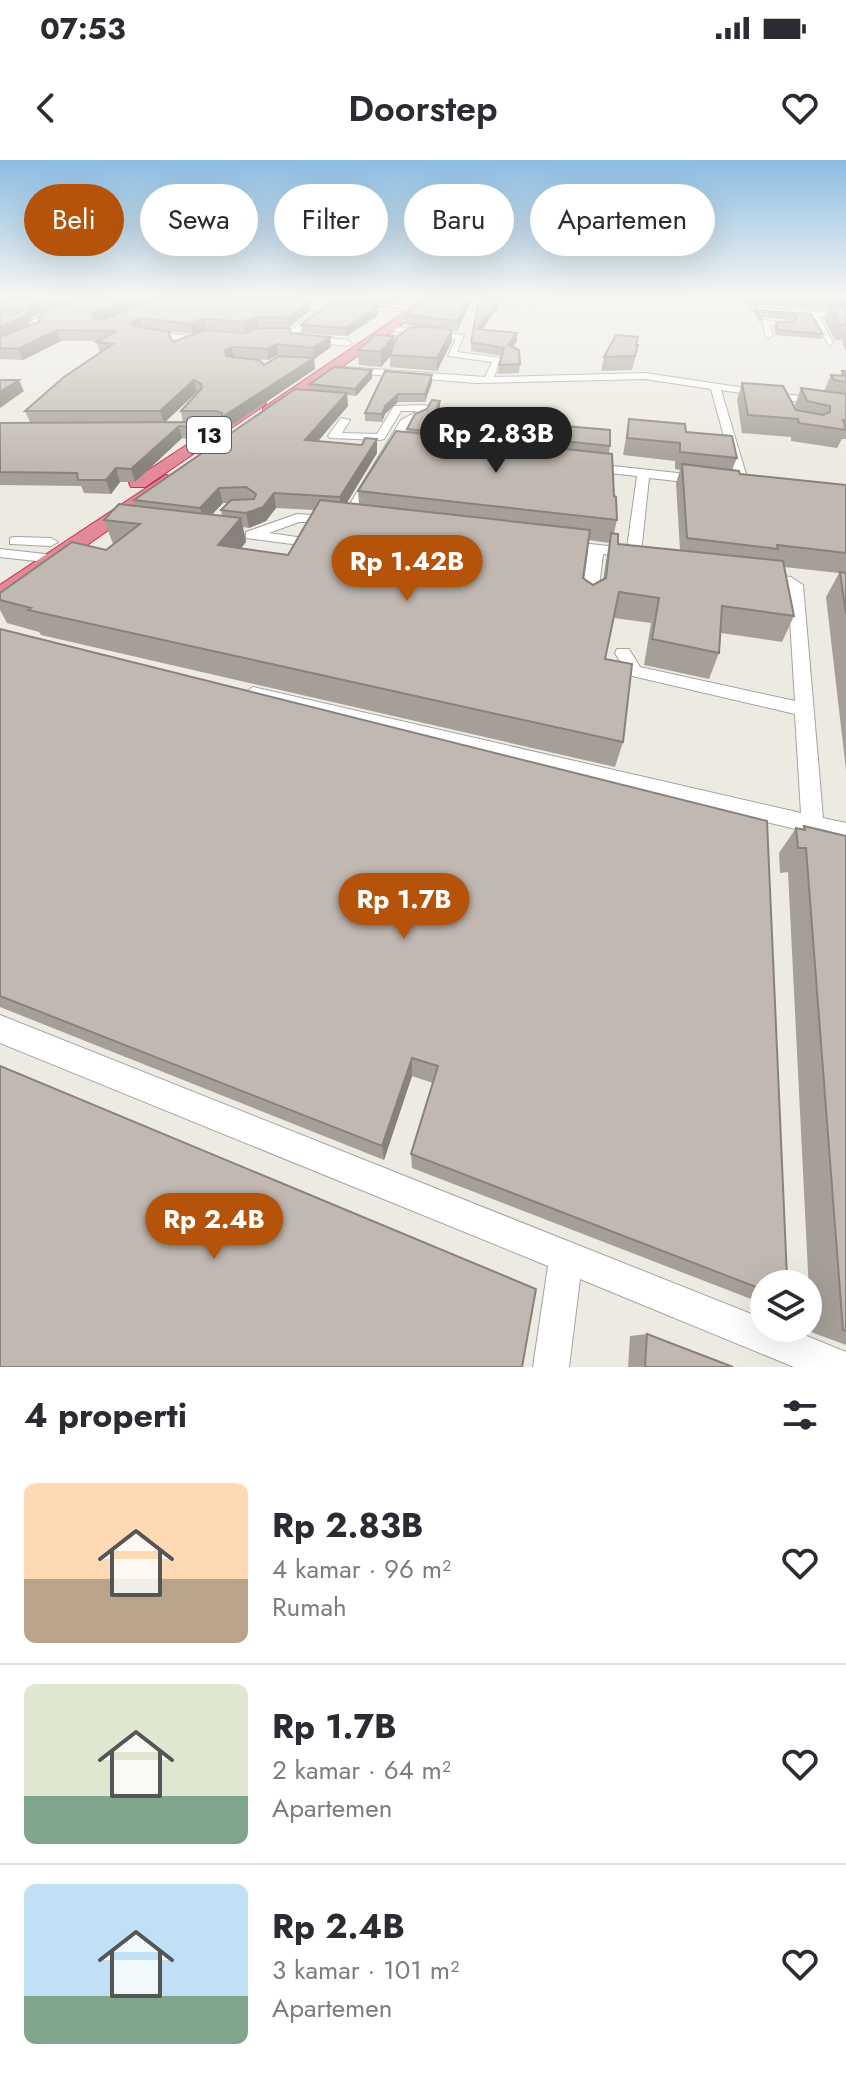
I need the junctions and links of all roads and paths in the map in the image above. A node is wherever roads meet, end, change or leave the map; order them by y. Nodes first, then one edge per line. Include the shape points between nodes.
1 (338, 352) edge
2 (359, 352) edge
3 (454, 352) edge
4 (331, 369) junction
5 (389, 374) junction
6 (433, 377) junction
7 (488, 380) junction
8 (715, 385) junction
9 (381, 386) edge
10 (298, 391) junction
11 (783, 396) junction
12 (425, 404) edge
13 (846, 406) edge
14 (787, 408) edge
15 (183, 413) edge
16 (345, 420) dead end
17 (155, 427) edge
18 (170, 427) junction
19 (218, 429) junction
20 (391, 445) junction
21 (406, 447) edge
22 (564, 465) edge
23 (643, 473) junction
24 (715, 481) edge
25 (729, 482) edge
26 (743, 484) junction
27 (773, 487) edge
28 (111, 519) junction
29 (347, 519) junction
30 (141, 521) edge
31 (363, 521) edge
32 (292, 540) dead end
33 (0, 541) edge
34 (550, 543) edge
35 (596, 549) junction
36 (52, 550) junction
37 (0, 553) edge
38 (634, 553) junction
39 (32, 554) junction
40 (660, 565) edge
41 (4, 569) edge
42 (741, 575) edge
43 (0, 595) edge
44 (589, 603) edge
45 (623, 653) dead end
46 (233, 688) edge
47 (804, 710) junction
48 (763, 812) junction
49 (813, 824) junction
50 (846, 832) edge
51 (764, 844) edge
52 (0, 1029) edge
53 (566, 1257) junction
54 (750, 1324) edge
55 (795, 1342) edge
56 (551, 1367) edge
57 (839, 1367) edge

1 - 10 highway, 13
2 - 4 highway, 13
3 - 7 street via 498,360
4 - 5 street
4 - 10 highway, 13
5 - 6 street
5 - 9 street
6 - 7 street
6 - 12 street
7 - 8 street via 645,376
8 - 11 street
8 - 26 street
10 - 19 highway, 13
10 - 28 highway, 13
11 - 13 street
11 - 14 street
15 - 18 street
16 - 20 street via 334,436 382,436 398,408 425,408 422,415 405,422
17 - 18 street
18 - 19 street
19 - 36 highway, 13
20 - 21 street
20 - 29 street
22 - 23 street
23 - 24 street
23 - 38 street
25 - 26 street
26 - 27 street
28 - 30 street
28 - 36 highway, 13
29 - 31 street
29 - 32 street via 297,518 244,534
33 - 36 street
34 - 35 street
35 - 38 street
35 - 44 street
36 - 39 highway, 13
36 - 43 highway, 13
37 - 39 street
38 - 40 street via 640,563
39 - 41 highway, 13
42 - 47 street via 795,585
45 - 47 street via 634,671
46 - 48 street
47 - 49 street
48 - 49 street
48 - 51 street
49 - 50 street
52 - 53 street
53 - 54 street
53 - 56 street
55 - 57 street

